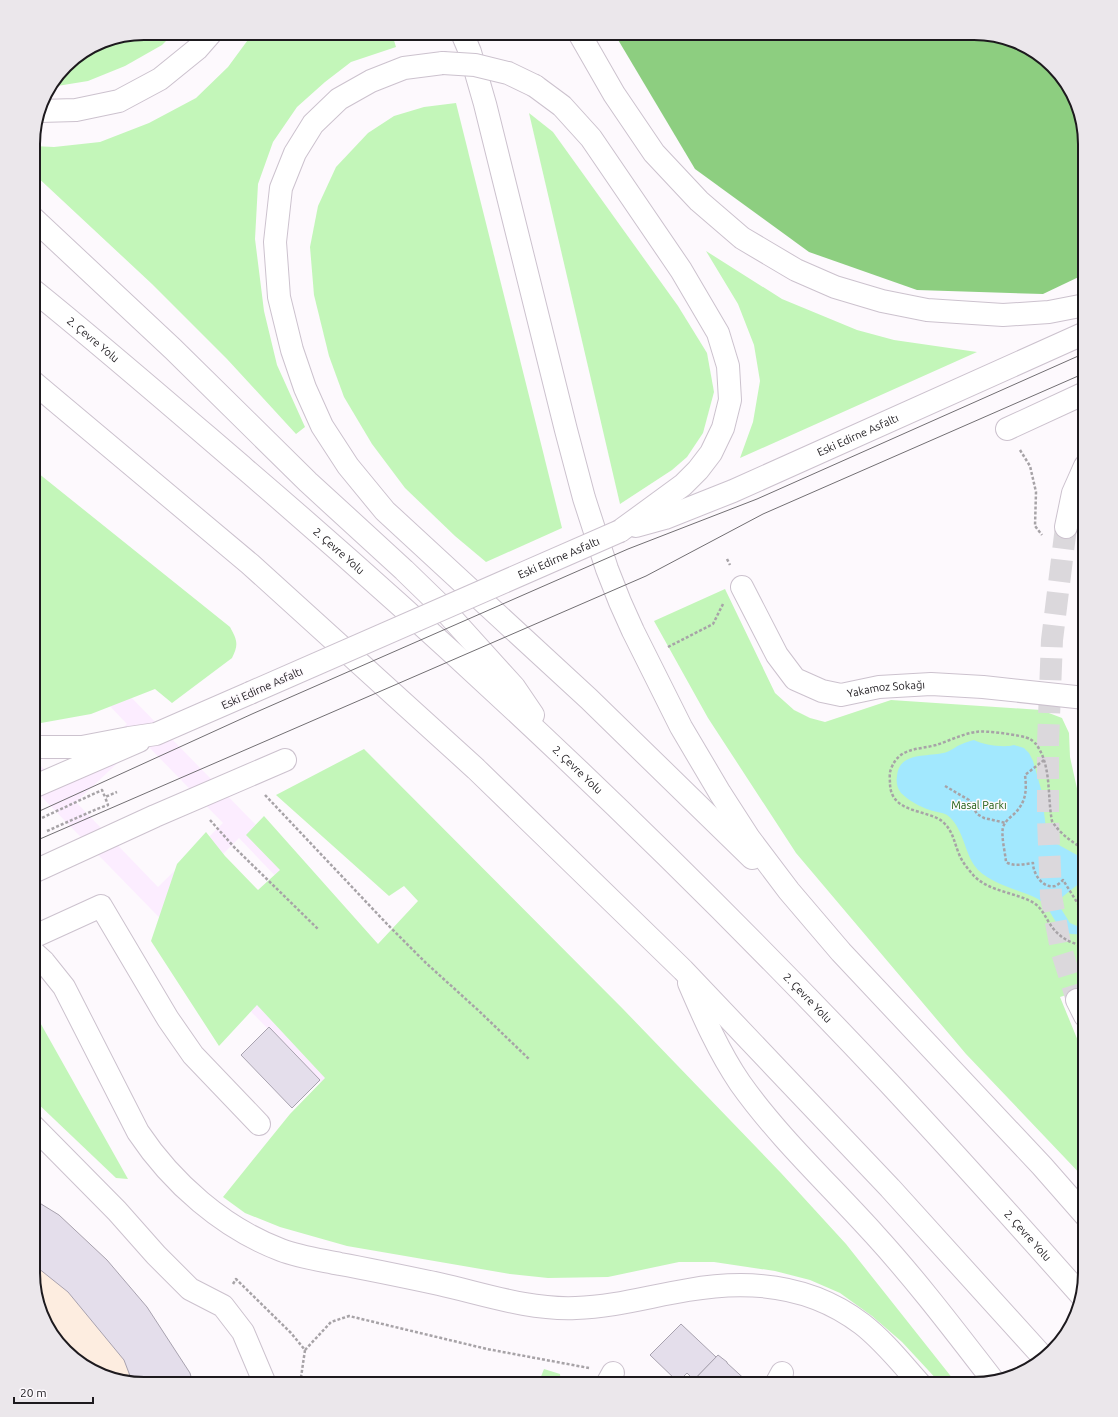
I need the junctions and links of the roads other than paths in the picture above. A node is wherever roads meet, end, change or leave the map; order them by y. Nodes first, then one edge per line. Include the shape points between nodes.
1 (205, 40) edge
2 (465, 40) edge
3 (570, 40) edge
4 (583, 40) edge
5 (614, 94) junction
6 (46, 111) edge
7 (40, 224) edge
8 (40, 296) edge
9 (1078, 306) edge
10 (1078, 335) edge
11 (40, 388) edge
12 (1078, 396) edge
13 (1007, 429) road end
14 (1078, 482) edge
15 (1066, 527) tunnel mouth
16 (620, 531) junction
17 (742, 587) dead end
18 (1078, 697) edge
19 (156, 734) junction
20 (40, 747) edge
21 (556, 749) junction
22 (286, 760) dead end
23 (40, 784) edge
24 (40, 869) edge
25 (788, 891) junction
26 (40, 934) edge
27 (40, 958) edge
28 (683, 970) junction
29 (259, 1124) dead end
30 (40, 1133) edge
31 (1078, 1207) edge
32 (1076, 1290) edge
33 (1039, 1354) edge
34 (989, 1376) edge
35 (262, 1377) edge
36 (914, 1377) edge

1 - 6 main road via 160,79 119,101 76,110
2 - 25 main road via 485,104 584,498 607,570 633,631 681,727 749,838
3 - 5 main road
4 - 5 main road
5 - 9 main road via 654,153 699,201 742,238 796,270 835,287 882,301 927,310 1003,315 1050,312
7 - 21 main road via 174,348 308,482 438,603 514,687
8 - 21 main road, 2. Çevre Yolu via 283,501 421,623
10 - 16 main road, Eski Edirne Asfaltı via 733,491 665,518
11 - 28 main road via 250,564 321,628 476,769
12 - 13 main road
14 - 15 main road
16 - 19 main road, Eski Edirne Asfaltı, bridge
16 - 25 main road, bridge via 683,485 698,470 723,428 730,400 728,366 718,333 681,270 590,138 562,106 535,86 502,71 475,65 444,63 404,68 371,81 339,99 313,124 295,153 281,188 275,242 279,297 292,350 322,426 343,459 385,511 589,699
17 - 18 main road, Yakamoz Sokağı via 777,655 790,673 795,679 822,691 841,694 879,687 931,684
19 - 20 main road via 82,747
19 - 23 main road, Eski Edirne Asfaltı
21 - 32 main road, 2. Çevre Yolu via 731,920 888,1083
22 - 24 main road
25 - 31 main road via 841,952
26 - 29 main road via 101,906 168,1019 193,1055
27 - 36 main road via 64,987 138,1132 151,1151 189,1191 221,1218 245,1233 282,1250 551,1308 604,1306 731,1284 772,1286 807,1295 835,1306 863,1325
28 - 33 main road via 890,1188
28 - 34 main road via 717,1046 740,1083 764,1114 876,1236
30 - 35 main road via 190,1289 223,1306 243,1332

